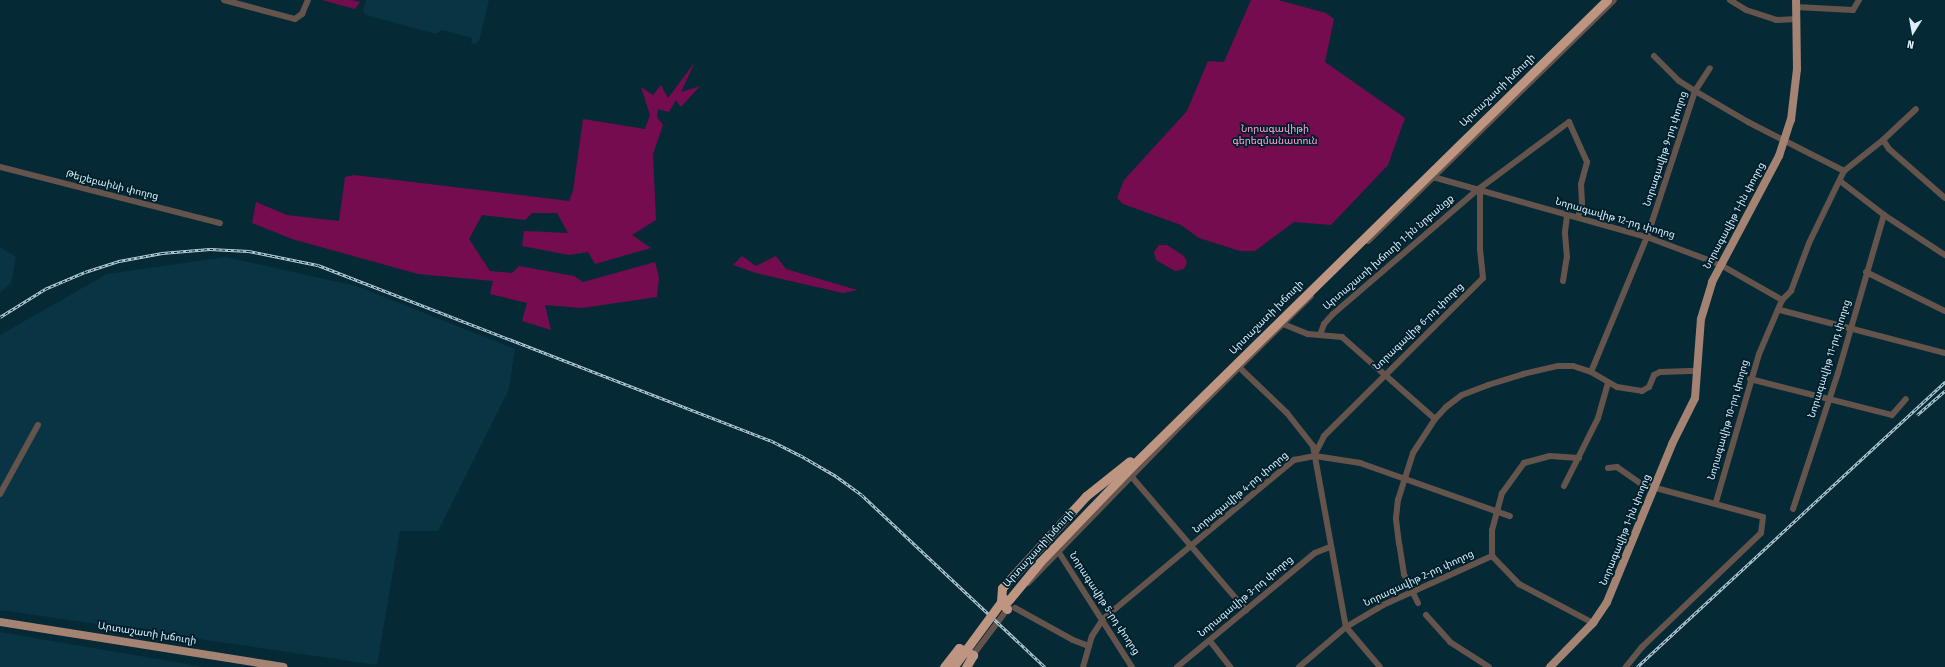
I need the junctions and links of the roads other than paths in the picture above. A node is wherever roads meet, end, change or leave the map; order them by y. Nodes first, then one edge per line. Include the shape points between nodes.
1 (224, 0) edge
2 (308, 0) edge
3 (1600, 0) edge
4 (1608, 0) edge
5 (1614, 0) edge
6 (1730, 0) edge
7 (1859, 0) edge
8 (1796, 3) edge
9 (1796, 19) junction
10 (1654, 56) dead end
11 (1710, 68) dead end
12 (1696, 91) junction
13 (1916, 109) dead end
14 (1785, 140) junction
15 (1883, 140) junction
16 (0, 167) edge
17 (1844, 172) junction
18 (1433, 178) junction
19 (1840, 181) junction
20 (1478, 192) junction
21 (1945, 198) edge
22 (1567, 215) junction
23 (1884, 215) junction
24 (1578, 217) junction
25 (220, 223) dead end
26 (1647, 238) junction
27 (1945, 254) edge
28 (1720, 264) junction
29 (1866, 272) junction
30 (1563, 281) dead end
31 (1782, 300) junction
32 (1780, 310) junction
33 (1945, 311) edge
34 (1283, 324) junction
35 (1852, 327) junction
36 (1320, 335) junction
37 (1945, 353) edge
38 (1240, 368) junction
39 (1697, 370) junction
40 (1591, 372) junction
41 (1385, 375) junction
42 (1750, 379) junction
43 (1608, 383) junction
44 (1830, 398) junction
45 (1906, 399) dead end
46 (1435, 419) junction
47 (38, 425) dead end
48 (1315, 456) junction
49 (1579, 458) junction
50 (1608, 468) dead end
51 (1131, 476) junction
52 (1404, 477) junction
53 (1564, 486) dead end
54 (1654, 486) junction
55 (0, 494) edge
56 (1716, 502) junction
57 (1793, 509) dead end
58 (1497, 510) junction
59 (1510, 516) dead end
60 (1192, 546) junction
61 (1330, 547) junction
62 (1058, 552) junction
63 (1492, 556) junction
64 (1412, 592) junction
65 (1418, 603) dead end
66 (1009, 604) junction
67 (1246, 610) junction
68 (1426, 614) dead end
69 (1103, 619) junction
70 (2, 622) edge
71 (1593, 623) junction
72 (1346, 626) junction
73 (1210, 641) junction
74 (1089, 646) junction
75 (973, 655) junction
76 (284, 667) edge
77 (952, 667) edge
78 (966, 667) edge
79 (1083, 667) edge
80 (1132, 667) edge
81 (1177, 667) edge
82 (1230, 667) edge
83 (1300, 667) edge
84 (1380, 667) edge
85 (1489, 667) edge
86 (1550, 667) edge
87 (1626, 667) edge

1 - 2 street via 295,19 302,14
3 - 66 highway, Արտաշատի խճուղի via 1130,461 1037,558
4 - 66 highway, Արտաշատի խճուղի via 1133,465 1040,562
5 - 18 street, Արտաշատի խճուղի
6 - 9 street via 1746,10 1776,20
7 - 8 street via 1853,10
8 - 9 main road, Նորագավիթ 1-ին փողոց
9 - 14 main road, Նորագավիթ 1-ին փողոց via 1796,90
10 - 12 street via 1680,81
11 - 12 street, Նորագավիթ 9-րդ փողոց
12 - 14 street via 1748,122
12 - 26 street, Նորագավիթ 9-րդ փողոց
13 - 15 street, Նորագավիթ 10-րդ փողոց
14 - 17 street
14 - 28 main road, Նորագավիթ 1-ին փողոց via 1769,176
15 - 17 street, Նորագավիթ 10-րդ փողոց
15 - 21 street via 1889,149
16 - 25 street, Թեյշեբաինի փողոց
17 - 19 street, Նորագավիթ 10-րդ փողոց
18 - 20 street, Նորագավիթ 12-րդ փողոց
18 - 34 street, Արտաշատի խճուղի
19 - 23 street
19 - 31 street, Նորագավիթ 10-րդ փողոց via 1809,242 1791,291
20 - 22 street, Նորագավիթ 12-րդ փողոց
20 - 24 street, Արտաշատի խճուղի 1-ին նրբանցք via 1570,122 1587,162 1581,184 1582,203
20 - 36 street, Արտաշատի խճուղի 1-ին նրբանցք via 1333,314 1324,324
20 - 41 street, Նորագավիթ 6-րդ փողոց via 1483,278
22 - 24 street, Նորագավիթ 12-րդ փողոց
22 - 30 street via 1567,257
23 - 27 street
23 - 29 street, Նորագավիթ 11-րդ փողոց
24 - 26 street, Նորագավիթ 12-րդ փողոց
26 - 28 street, Նորագավիթ 12-րդ փողոց
26 - 40 street, Նորագավիթ 9-րդ փողոց
28 - 31 street, Նորագավիթ 12-րդ փողոց
28 - 39 main road, Նորագավիթ 1-ին փողոց via 1701,319
29 - 33 street
29 - 35 street, Նորագավիթ 11-րդ փողոց
31 - 32 street, Նորագավիթ 10-րդ փողոց
32 - 35 street
32 - 42 street, Նորագավիթ 10-րդ փողոց
34 - 36 street via 1297,331
34 - 38 street, Արտաշատի խճուղի
35 - 37 street
35 - 44 street, Նորագավիթ 11-րդ փողոց
36 - 41 street via 1342,337
38 - 48 street via 1287,413 1311,442
38 - 51 street, Արտաշատի խճուղի
39 - 43 street via 1660,372 1654,375 1649,387 1642,391
39 - 54 main road, Նորագավիթ 1-ին փողոց via 1695,398
40 - 43 street
40 - 46 street via 1573,366 1559,366 1523,374 1462,395
41 - 46 street
41 - 48 street, Նորագավիթ 6-րդ փողոց via 1324,436
42 - 44 street
42 - 56 street, Նորագավիթ 10-րդ փողոց
43 - 49 street via 1598,418
44 - 45 street via 1892,415
44 - 57 street, Նորագավիթ 11-րդ փողոց
46 - 52 street via 1413,454
47 - 55 street
48 - 52 street, Նորագավիթ 4-րդ փողոց via 1360,463
48 - 60 street, Նորագավիթ 4-րդ փողոց via 1294,460
48 - 61 street
49 - 53 street
49 - 58 street via 1550,456 1524,463 1502,493
50 - 54 street via 1617,467 1641,484
51 - 60 street
51 - 62 street, Արտաշատի խճուղի
52 - 58 street, Նորագավիթ 4-րդ փողոց
52 - 64 street via 1396,518 1404,574
54 - 56 street
54 - 71 main road, Նորագավիթ 1-ին փողոց via 1616,584
56 - 87 street via 1763,517 1761,533 1642,648
58 - 59 street, Նորագավիթ 4-րդ փողոց
58 - 63 street via 1492,530
60 - 67 street
60 - 69 street, Նորագավիթ 4-րդ փողոց
61 - 67 street, Նորագավիթ 3-րդ փողոց via 1315,553
61 - 72 street
62 - 66 street, Արտաշատի խճուղի
62 - 69 street, Նորագավիթ 5-րդ փողոց
63 - 64 street, Նորագավիթ 2-րդ փողոց
63 - 71 street via 1519,584
64 - 65 street
64 - 72 street, Նորագավիթ 2-րդ փողոց
66 - 74 street via 1073,640
66 - 75 street
66 - 77 highway, Արտաշատի խճուղի, bridge
67 - 73 street, Նորագավիթ 3-րդ փողոց
68 - 85 street via 1450,642
69 - 74 street, Նորագավիթ 4-րդ փողոց via 1096,628
69 - 80 street, Նորագավիթ 5-րդ փողոց
70 - 76 main road, Արտաշատի խճուղի
71 - 86 main road, Նորագավիթ 1-ին փողոց
72 - 83 street, Նորագավիթ 2-րդ փողոց
72 - 84 street
73 - 81 street, Նորագավիթ 3-րդ փողոց
73 - 82 street
74 - 79 street, Նորագավիթ 4-րդ փողոց
75 - 77 highway via 958,648
75 - 78 highway

